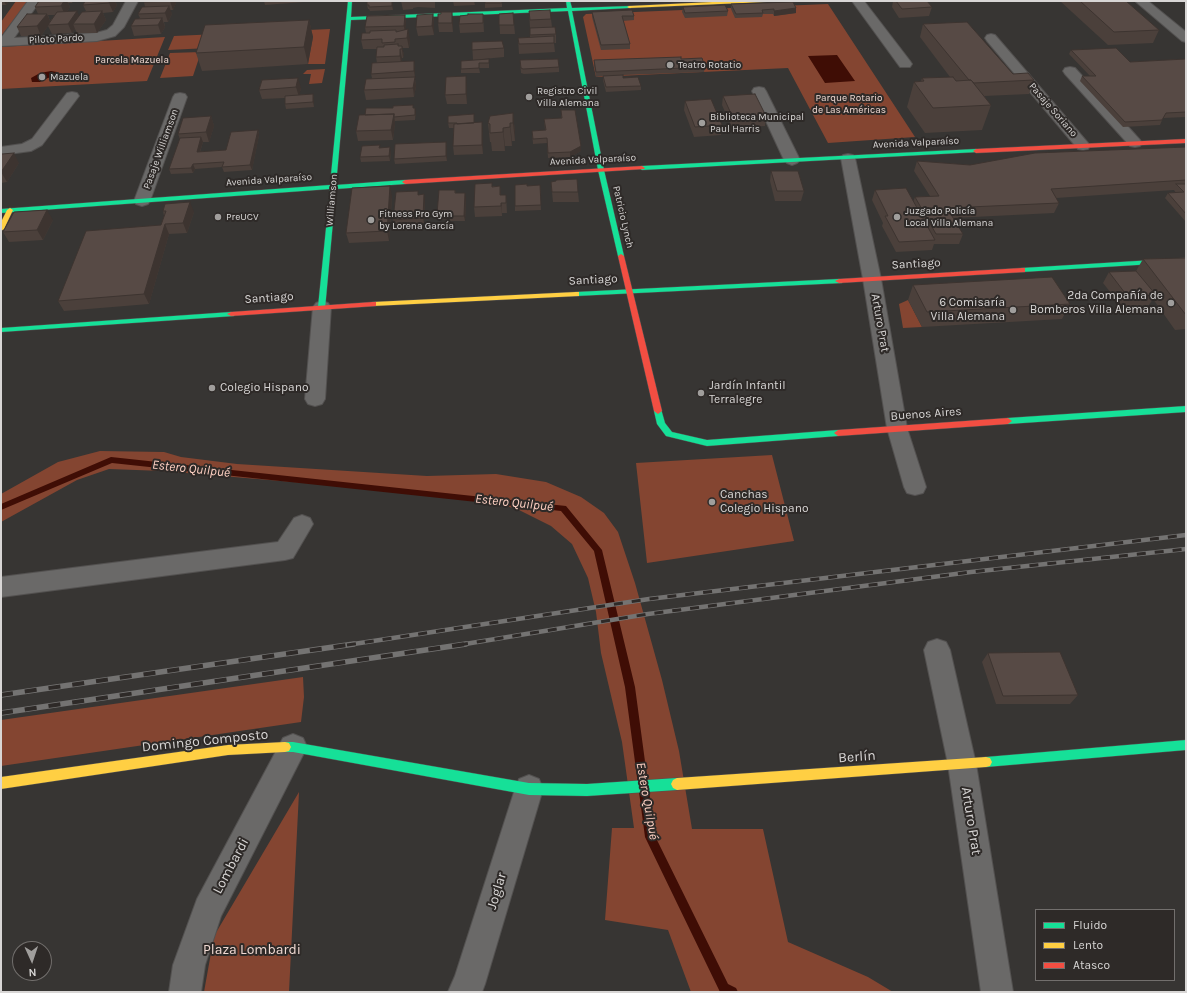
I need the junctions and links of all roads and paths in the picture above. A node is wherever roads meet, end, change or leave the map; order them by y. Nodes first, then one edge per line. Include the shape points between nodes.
1 (34, 1) edge
2 (132, 1) edge
3 (350, 1) edge
4 (766, 1) edge
5 (858, 1) edge
6 (1141, 1) edge
7 (569, 5) edge
8 (348, 19) junction
9 (991, 38) dead end
10 (1186, 38) edge
11 (3, 42) edge
12 (905, 64) dead end
13 (1070, 71) dead end
14 (759, 91) dead end
15 (72, 96) dead end
16 (180, 97) dead end
17 (1186, 141) edge
18 (1135, 143) junction
19 (1084, 146) junction
20 (1, 151) edge
21 (848, 158) junction
22 (792, 160) junction
23 (601, 170) junction
24 (334, 186) junction
25 (142, 201) junction
26 (5, 211) edge
27 (1, 229) edge
28 (1186, 260) edge
29 (872, 279) junction
30 (628, 290) junction
31 (322, 306) junction
32 (1, 330) edge
33 (315, 399) dead end
34 (1186, 409) edge
35 (897, 428) junction
36 (669, 434) joint
37 (915, 487) dead end
38 (302, 524) dead end
39 (1, 587) edge
40 (937, 650) dead end
41 (1186, 745) edge
42 (293, 747) junction
43 (962, 764) junction
44 (1, 783) edge
45 (529, 789) junction
46 (185, 992) edge
47 (464, 992) edge
48 (997, 992) edge

1 - 11 street
2 - 11 street, Piloto Pardo via 118,27 111,33 97,37
3 - 8 street, Williamson
4 - 7 street
5 - 12 street
6 - 10 street
7 - 8 street
7 - 23 street, Patricio Lynch
8 - 24 street, Williamson
9 - 19 street, Pasaje Soriano
13 - 18 street
14 - 22 street
15 - 20 street via 36,142 26,148
16 - 25 street, Pasaje Williamson
17 - 18 street, Avenida Valparaíso
18 - 19 street, Avenida Valparaíso
19 - 21 street, Avenida Valparaíso
21 - 22 street, Avenida Valparaíso
21 - 29 street, Arturo Prat
22 - 23 street, Avenida Valparaíso
23 - 24 street, Avenida Valparaíso
23 - 30 street, Patricio Lynch
24 - 25 street, Avenida Valparaíso
24 - 31 street, Williamson
25 - 26 street, Avenida Valparaíso
26 - 27 street
28 - 29 street, Santiago
29 - 30 street, Santiago
29 - 35 street, Arturo Prat
30 - 31 street, Santiago
30 - 36 street, Patricio Lynch via 661,424
31 - 32 street, Santiago
31 - 33 street, Williamson
34 - 35 street, Buenos Aires
35 - 36 street, Buenos Aires via 707,443
35 - 37 street, Arturo Prat
38 - 39 street via 284,551
40 - 43 street, Arturo Prat
41 - 43 street, Berlín
42 - 44 street, Domingo Composto via 228,750
42 - 45 street, Domingo Composto
42 - 46 street, Lombardi via 208,910 189,965
43 - 45 street, Berlín via 587,790
43 - 48 street, Arturo Prat
45 - 47 street, Joglar

